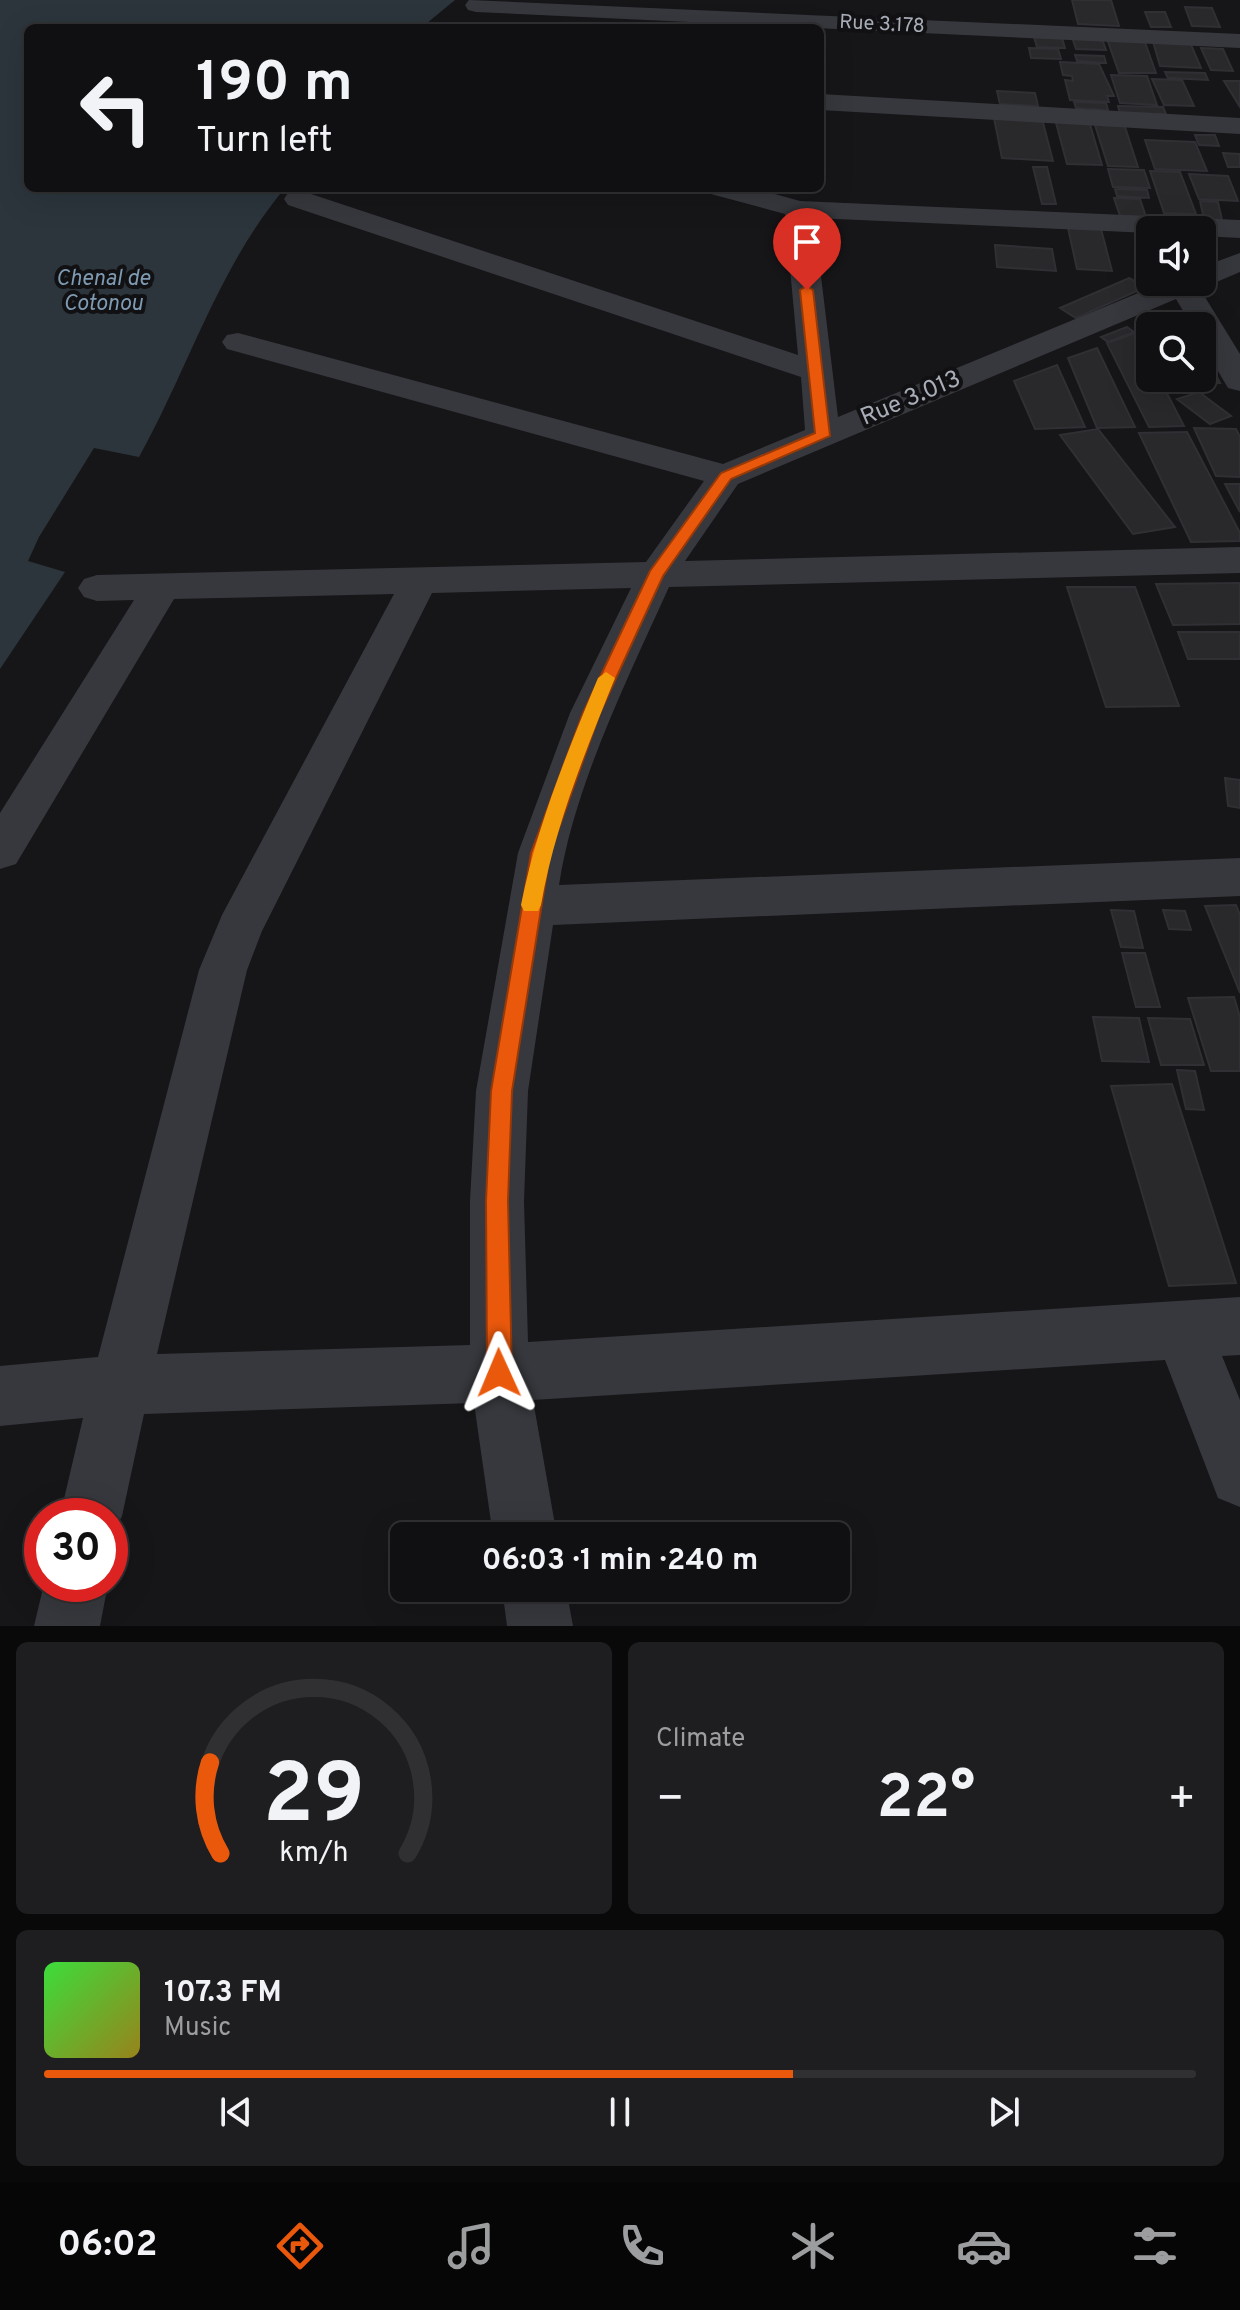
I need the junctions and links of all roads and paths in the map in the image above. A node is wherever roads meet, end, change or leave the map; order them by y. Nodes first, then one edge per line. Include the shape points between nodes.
1 (476, 5) dead end
2 (1240, 41) edge
3 (824, 102) edge
4 (1240, 126) edge
5 (736, 192) edge
6 (298, 199) dead end
7 (799, 209) junction
8 (1240, 229) edge
9 (1240, 262) edge
10 (1216, 272) edge
11 (1156, 296) edge
12 (1199, 296) edge
13 (238, 342) dead end
14 (815, 371) junction
15 (1240, 381) edge
16 (823, 436) junction
17 (726, 476) junction
18 (1240, 560) edge
19 (656, 575) junction
20 (420, 580) junction
21 (162, 587) junction
22 (97, 588) dead end
23 (0, 851) edge
24 (1240, 877) edge
25 (531, 906) junction
26 (1240, 1326) edge
27 (1183, 1330) junction
28 (499, 1373) junction
29 (120, 1385) junction
30 (0, 1396) edge
31 (1240, 1476) edge
32 (95, 1498) edge
33 (523, 1522) edge
34 (72, 1602) edge
35 (536, 1602) edge
36 (67, 1626) edge
37 (540, 1626) edge

1 - 2 street, Rue 3.178
3 - 4 street
5 - 7 street
6 - 14 street
7 - 8 street
7 - 14 street
9 - 10 street, Rue 3.013
11 - 16 street, Rue 3.013
12 - 15 street
13 - 17 street
14 - 16 street
16 - 17 street, Rue 3.013
17 - 19 street
18 - 19 street
19 - 20 street
19 - 25 street via 560,792
20 - 21 street
20 - 29 street via 239,929 223,970
21 - 22 street
21 - 23 street
24 - 25 street
25 - 28 street via 502,1091
26 - 27 street
27 - 28 street
27 - 31 street
28 - 29 street
28 - 33 street
29 - 30 street
29 - 32 street
34 - 36 street
35 - 37 street

